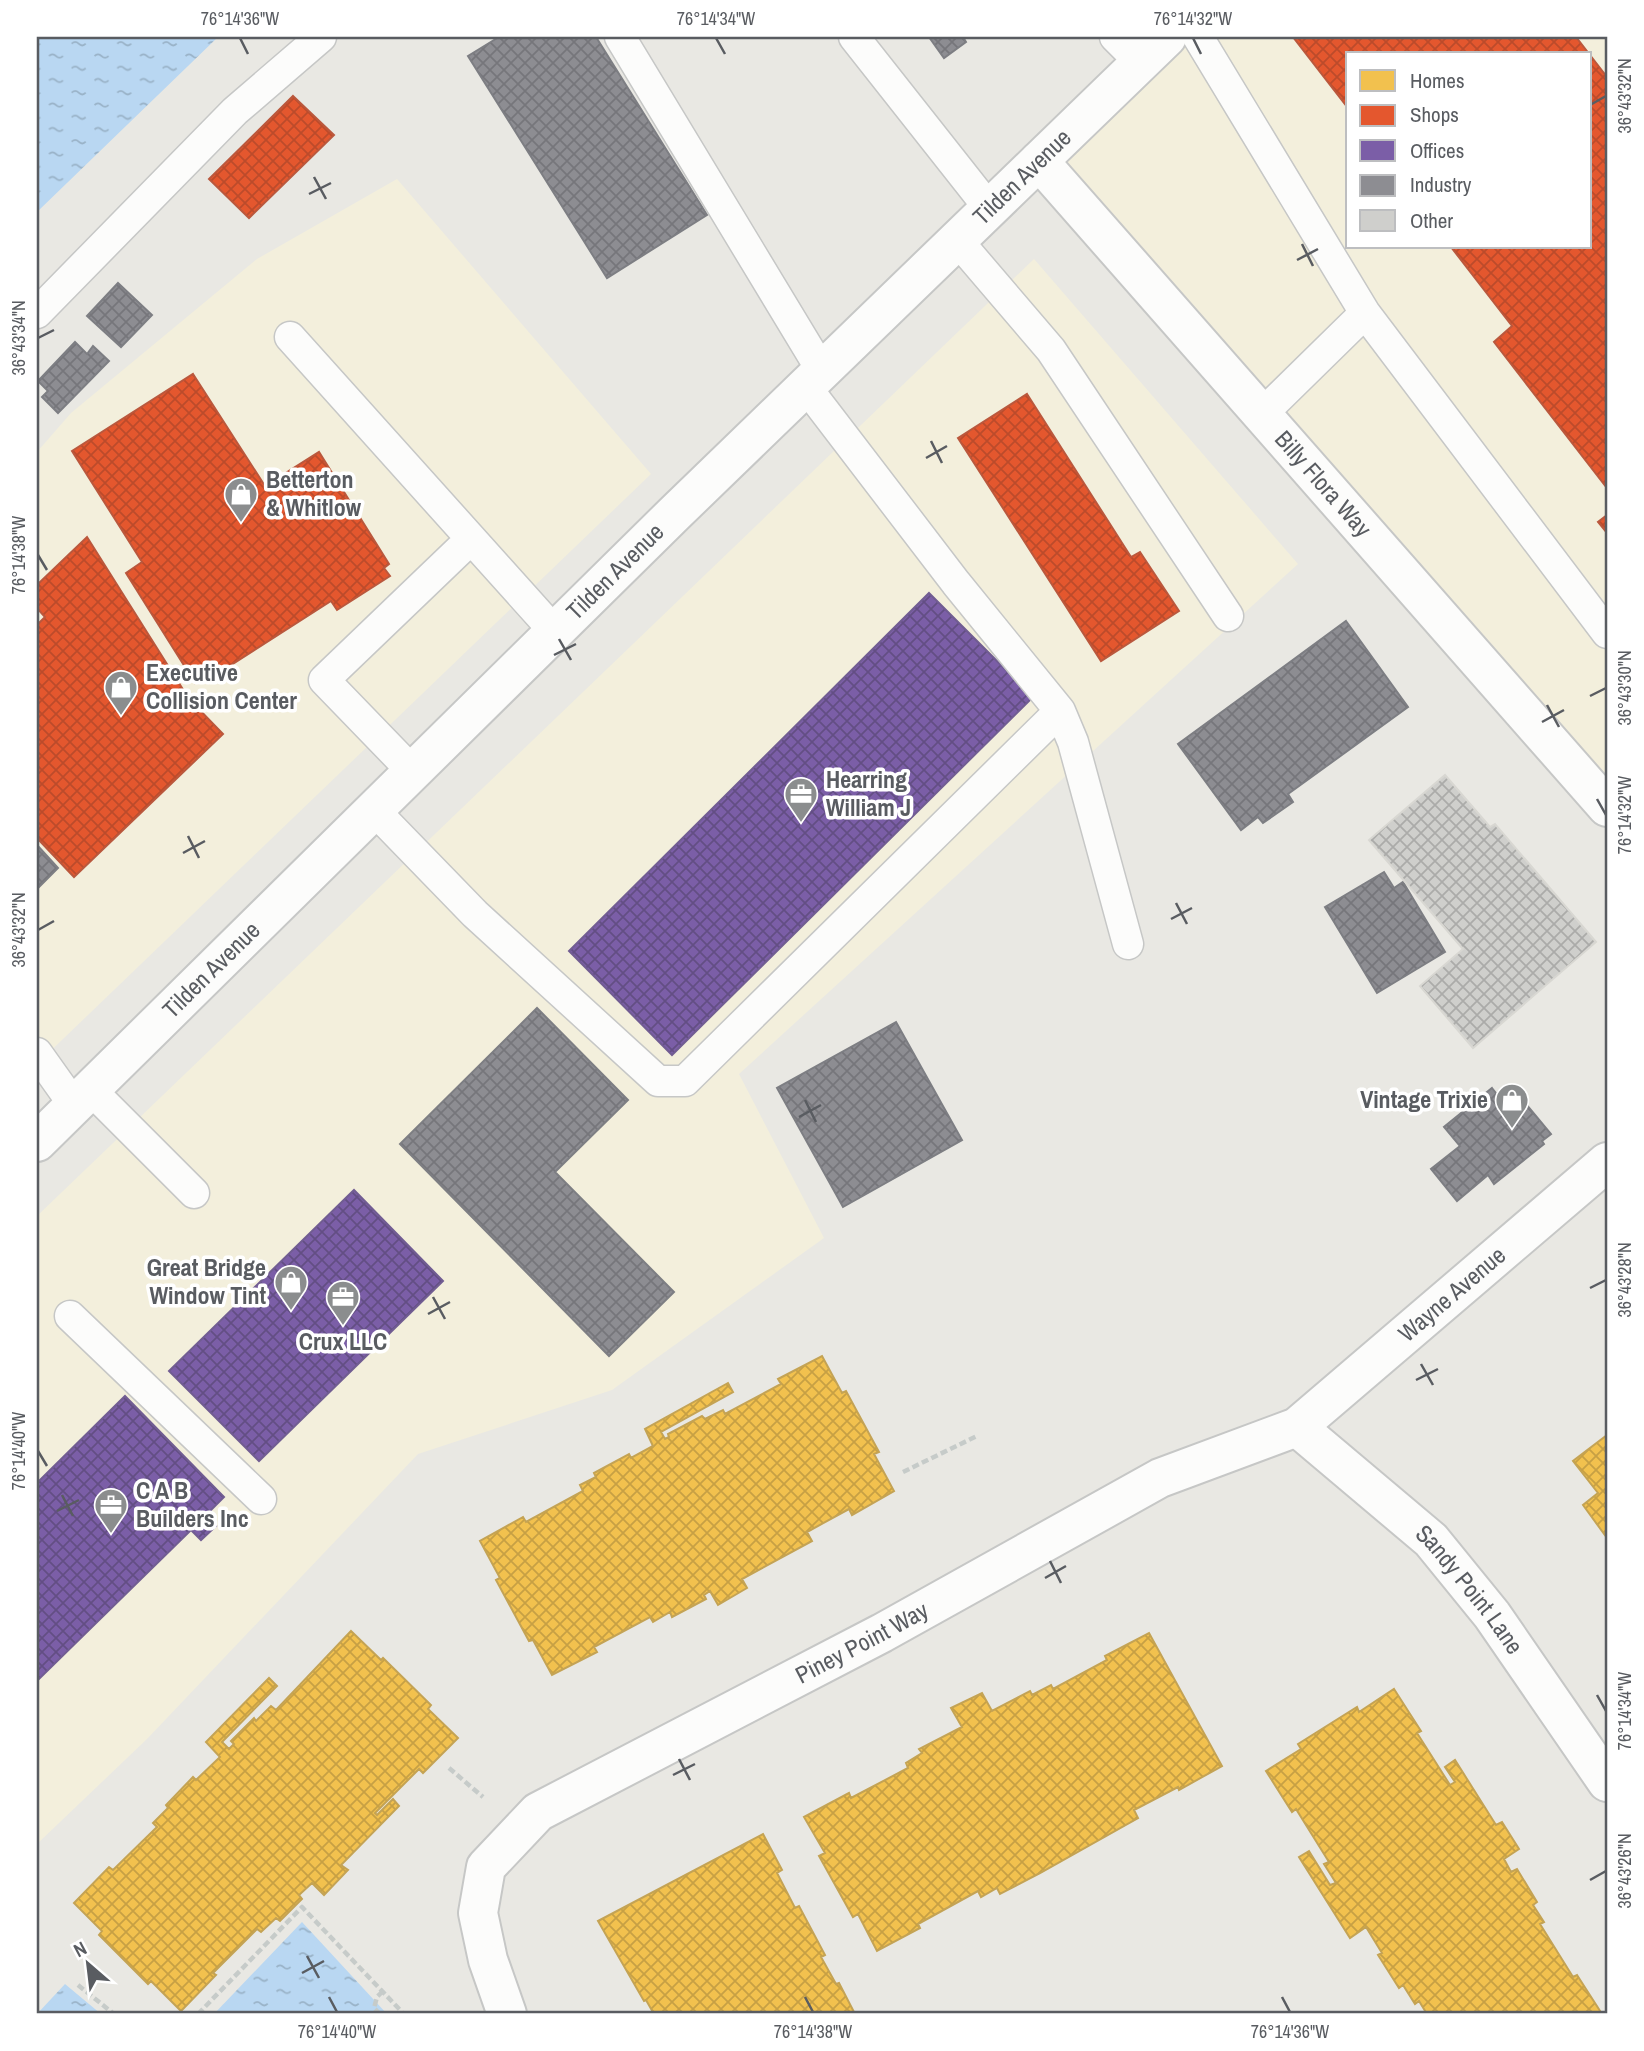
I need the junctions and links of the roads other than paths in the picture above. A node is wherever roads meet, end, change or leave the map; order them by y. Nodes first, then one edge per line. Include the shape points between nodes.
1 (321, 37) edge
2 (620, 37) edge
3 (854, 37) edge
4 (1198, 37) edge
5 (1141, 45) edge
6 (1039, 160) junction
7 (989, 208) junction
8 (957, 240) junction
9 (37, 313) edge
10 (1365, 313) junction
11 (290, 337) dead end
12 (814, 379) junction
13 (1264, 413) junction
14 (471, 539) junction
15 (1228, 616) dead end
16 (555, 632) junction
17 (1607, 633) edge
18 (1060, 711) junction
19 (412, 772) junction
20 (1607, 807) edge
21 (374, 810) junction
22 (1128, 944) dead end
23 (37, 1053) edge
24 (82, 1097) junction
25 (37, 1142) edge
26 (1607, 1162) edge
27 (194, 1193) dead end
28 (70, 1316) dead end
29 (1297, 1427) junction
30 (261, 1499) dead end
31 (1607, 1782) edge
32 (507, 2014) edge

1 - 9 lane via 234,111
2 - 12 lane
3 - 7 lane
4 - 10 lane
5 - 6 street, Tilden Avenue
6 - 7 street, Tilden Avenue
6 - 13 street, Billy Flora Way
7 - 8 street, Tilden Avenue
8 - 12 street, Tilden Avenue
8 - 15 lane via 1051,350
10 - 13 lane
10 - 17 lane
11 - 14 lane
12 - 16 street, Tilden Avenue
12 - 18 lane via 956,583
13 - 20 street, Billy Flora Way
14 - 16 lane
14 - 19 lane via 324,680
16 - 19 street, Tilden Avenue
18 - 21 lane via 685,1082 658,1081 475,914
18 - 22 lane via 1073,742
19 - 21 street, Tilden Avenue
21 - 24 street, Tilden Avenue
23 - 24 lane
24 - 25 street, Tilden Avenue
24 - 27 lane
26 - 29 street, Wayne Avenue
28 - 30 lane
29 - 31 street, Sandy Point Lane via 1431,1540 1492,1615
29 - 32 street, Piney Point Way via 1160,1478 882,1633 538,1812 486,1867 478,1913 488,1961

